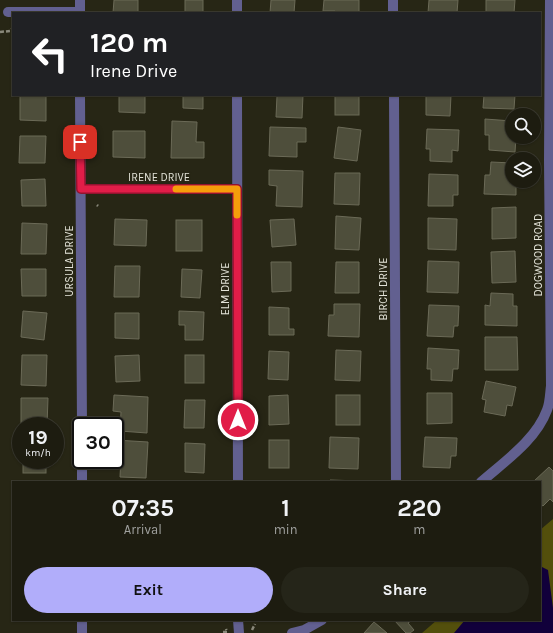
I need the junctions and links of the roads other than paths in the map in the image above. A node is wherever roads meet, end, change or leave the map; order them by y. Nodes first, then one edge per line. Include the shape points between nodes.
1 (80, 0) edge
2 (237, 0) edge
3 (393, 0) edge
4 (550, 0) edge
5 (8, 12) dead end
6 (12, 12) edge
7 (80, 12) edge
8 (237, 12) edge
9 (393, 12) edge
10 (80, 96) edge
11 (237, 96) edge
12 (394, 96) edge
13 (81, 189) junction
14 (237, 189) junction
15 (82, 417) edge
16 (82, 469) edge
17 (82, 481) edge
18 (238, 481) edge
19 (396, 481) edge
20 (482, 481) edge
21 (82, 621) edge
22 (238, 621) edge
23 (320, 621) edge
24 (82, 633) edge
25 (238, 633) edge
26 (292, 633) edge

1 - 7 street
2 - 8 street
3 - 9 street
4 - 20 street, DOGWOOD ROAD via 551,386 548,409 541,424 524,444
5 - 6 street
10 - 13 street, URSULA DRIVE
11 - 14 street, ELM DRIVE
12 - 19 street, BIRCH DRIVE
13 - 14 street, IRENE DRIVE
13 - 15 street, URSULA DRIVE
14 - 18 street, ELM DRIVE
16 - 17 street
21 - 24 street
22 - 25 street
23 - 26 street

